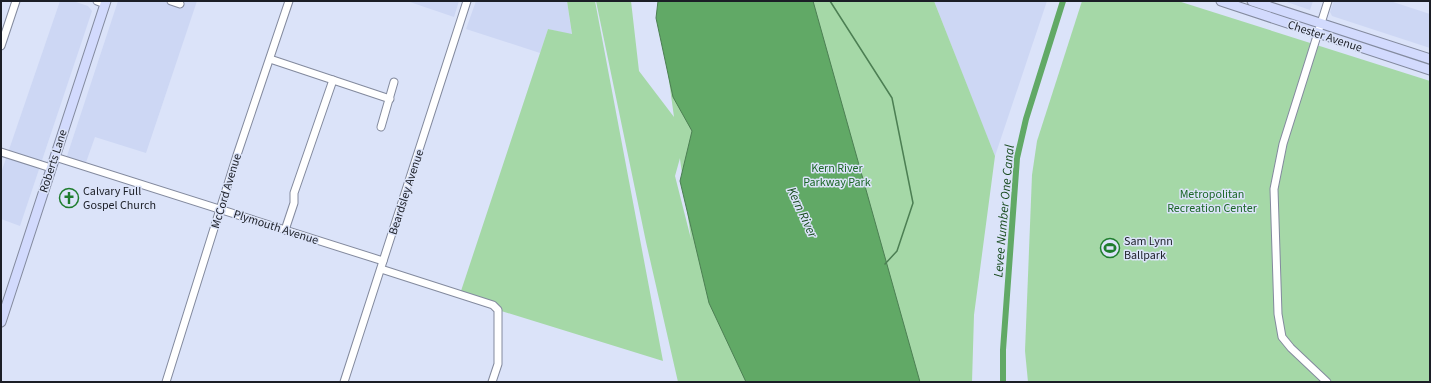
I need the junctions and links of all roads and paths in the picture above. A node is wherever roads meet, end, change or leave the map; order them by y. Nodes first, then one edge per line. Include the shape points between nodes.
1 (16, 1) edge
2 (170, 1) edge
3 (289, 1) edge
4 (468, 1) edge
5 (1221, 1) edge
6 (1252, 1) edge
7 (1328, 1) edge
8 (103, 2) edge
9 (180, 4) dead end
10 (1320, 24) junction
11 (1317, 34) junction
12 (1, 46) edge
13 (270, 59) junction
14 (1430, 59) edge
15 (1430, 70) edge
16 (333, 80) junction
17 (394, 82) dead end
18 (390, 99) junction
19 (381, 127) dead end
20 (1, 152) edge
21 (55, 157) junction
22 (51, 168) junction
23 (221, 209) junction
24 (285, 230) junction
25 (383, 261) junction
26 (381, 269) junction
27 (1, 322) edge
28 (166, 382) edge
29 (344, 382) edge
30 (492, 382) edge
31 (1327, 382) edge

1 - 12 street
2 - 9 street
3 - 13 street, McCord Avenue
4 - 25 street, Beardsley Avenue
5 - 11 main road, Chester Avenue
6 - 10 main road, Chester Avenue
7 - 10 street
8 - 21 main road, Roberts Lane
10 - 11 street
10 - 14 main road, Chester Avenue
11 - 15 main road, Chester Avenue
11 - 31 street via 1283,144 1274,199 1278,314 1282,337
13 - 16 street
13 - 23 street, McCord Avenue
16 - 18 street
16 - 24 street via 294,193 294,203
17 - 18 street
18 - 19 street
20 - 22 street
21 - 22 main road, Roberts Lane
21 - 23 street, Plymouth Avenue
22 - 27 main road, Roberts Lane
23 - 24 street, Plymouth Avenue
23 - 28 street, McCord Avenue
24 - 25 street, Plymouth Avenue
25 - 26 street, Beardsley Avenue
26 - 29 street, Beardsley Avenue
26 - 30 street via 493,305 498,310 498,364

